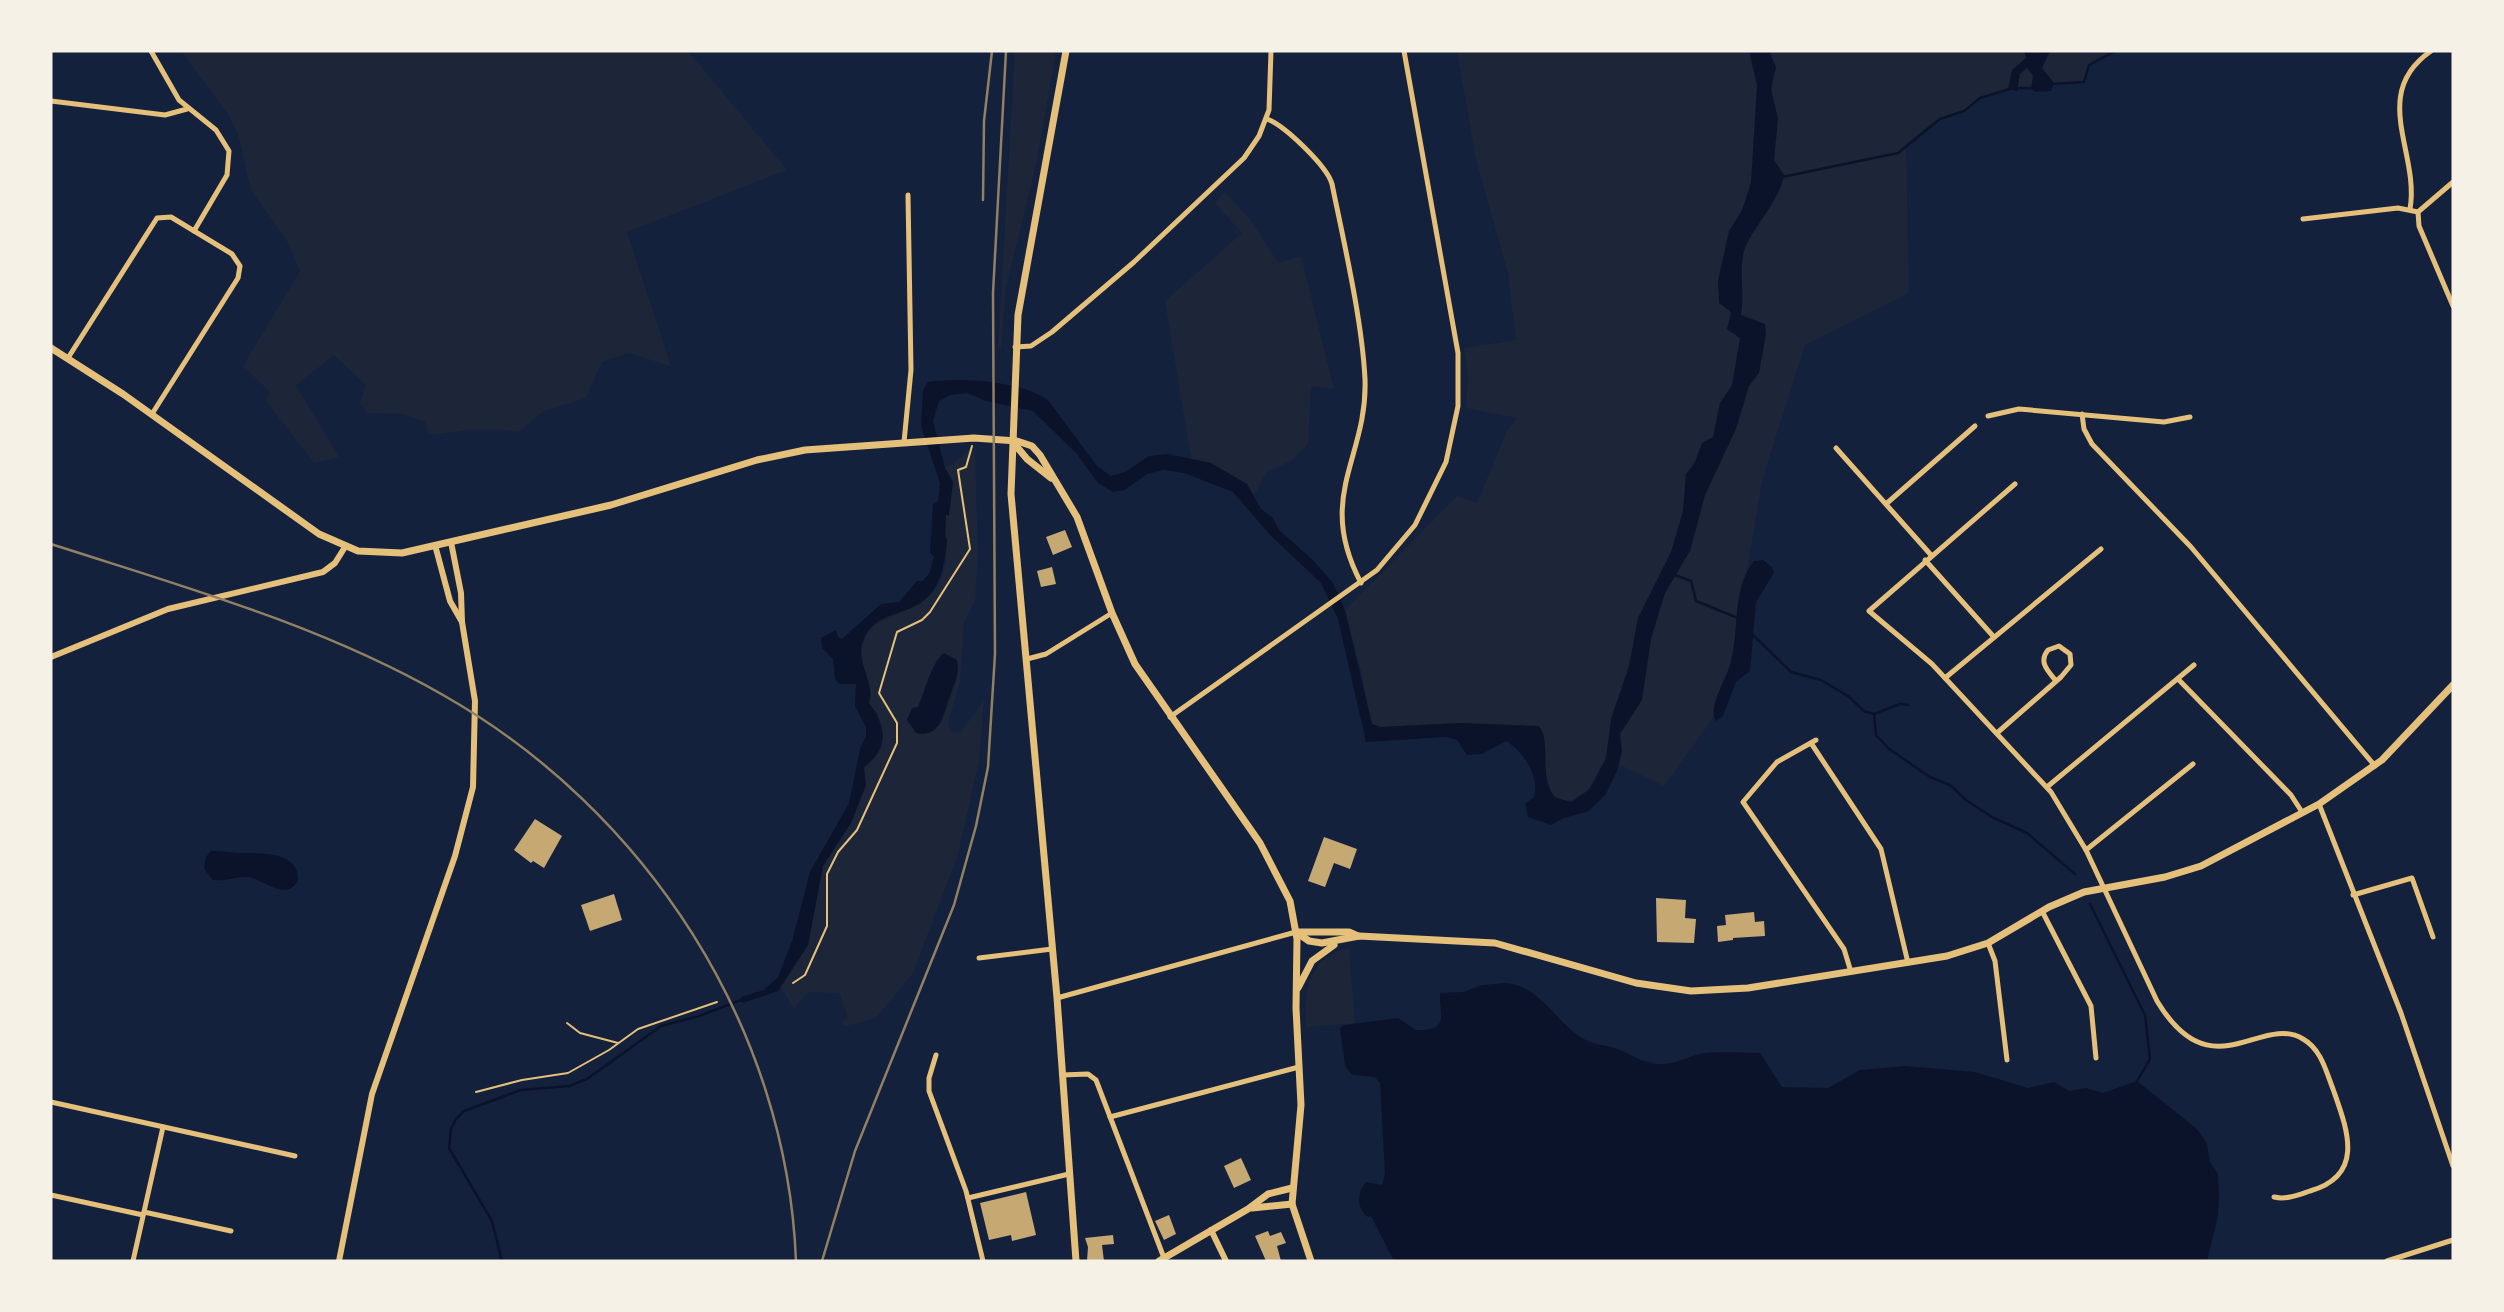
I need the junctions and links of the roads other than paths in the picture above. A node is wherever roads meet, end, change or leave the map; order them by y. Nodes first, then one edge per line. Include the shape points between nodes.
1 (151, 51) edge
2 (1066, 51) edge
3 (1271, 51) edge
4 (1404, 51) edge
5 (2431, 51) edge
6 (51, 102) edge
7 (187, 109) junction
8 (1267, 119) junction
9 (2453, 183) edge
10 (908, 195) dead end
11 (2410, 209) junction
12 (2418, 212) junction
13 (2303, 219) dead end
14 (194, 231) junction
15 (2453, 306) edge
16 (1015, 347) junction
17 (51, 348) edge
18 (68, 358) junction
19 (152, 414) junction
20 (2082, 414) junction
21 (1988, 416) dead end
22 (2190, 417) dead end
23 (1975, 426) dead end
24 (1011, 440) junction
25 (904, 442) junction
26 (1836, 448) dead end
27 (1055, 481) junction
28 (2015, 484) dead end
29 (1886, 504) junction
30 (451, 541) junction
31 (435, 545) junction
32 (345, 547) junction
33 (2101, 550) dead end
34 (1931, 555) junction
35 (1925, 560) junction
36 (1361, 583) junction
37 (1112, 612) junction
38 (462, 622) junction
39 (1993, 636) junction
40 (51, 657) edge
41 (1027, 659) junction
42 (2194, 665) dead end
43 (1945, 678) junction
44 (2178, 679) junction
45 (2056, 681) junction
46 (2451, 691) edge
47 (1170, 717) junction
48 (1997, 733) junction
49 (2193, 764) dead end
50 (2375, 766) junction
51 (2047, 787) junction
52 (2319, 804) junction
53 (2302, 813) junction
54 (2086, 850) junction
55 (2104, 887) junction
56 (2353, 895) junction
57 (2042, 911) junction
58 (1296, 932) junction
59 (1359, 936) junction
60 (2433, 937) dead end
61 (1341, 942) junction
62 (1988, 943) junction
63 (1052, 949) junction
64 (979, 958) dead end
65 (1908, 963) junction
66 (1851, 972) junction
67 (1057, 998) junction
68 (1295, 999) junction
69 (936, 1055) dead end
70 (2096, 1058) dead end
71 (2007, 1060) dead end
72 (1299, 1067) junction
73 (1062, 1075) junction
74 (51, 1102) edge
75 (1110, 1117) junction
76 (163, 1127) junction
77 (295, 1156) dead end
78 (2453, 1166) edge
79 (1069, 1174) junction
80 (1292, 1188) junction
81 (51, 1195) edge
82 (2274, 1197) dead end
83 (968, 1198) junction
84 (1292, 1204) junction
85 (1248, 1209) junction
86 (143, 1214) junction
87 (1211, 1230) junction
88 (231, 1231) dead end
89 (2453, 1240) edge
90 (1161, 1260) edge
91 (132, 1261) edge
92 (339, 1261) edge
93 (983, 1261) edge
94 (1076, 1261) edge
95 (1226, 1261) edge
96 (1311, 1261) edge
97 (2388, 1261) edge

1 - 7 street
2 - 16 main road
3 - 8 street
4 - 36 street via 1456,336 1459,396 1449,452 1430,498 1396,550
5 - 11 street via 2413,64 2406,77 2399,112
6 - 7 street via 165,115
7 - 14 street via 216,130 229,156 227,175
8 - 16 street via 1256,142 1231,172 1134,262 1047,336 1031,346
8 - 36 street via 1281,126 1324,167 1333,188 1365,379 1342,503 1347,546
9 - 12 street
10 - 25 street via 911,370
11 - 12 street
11 - 13 street
12 - 15 street via 2419,226
14 - 18 street via 167,216 154,220
14 - 19 street via 235,257 240,274
16 - 24 main road
17 - 18 main road
18 - 19 main road
19 - 32 main road via 319,534
20 - 21 street via 2019,409
20 - 22 street via 2164,422
20 - 50 street via 2092,444 2192,547
23 - 29 street
24 - 25 main road
24 - 27 main road
24 - 27 main road via 1036,450
24 - 41 main road via 1011,506
25 - 30 main road via 781,454 624,502
26 - 29 street
27 - 37 main road via 1081,525
28 - 34 street
29 - 34 street
30 - 31 main road
30 - 38 street
31 - 32 main road via 388,554
31 - 38 street via 450,601
32 - 40 street via 323,572 137,619
33 - 39 street
34 - 35 street
35 - 39 street
35 - 43 street via 1869,611
36 - 47 street
37 - 41 street via 1045,654
37 - 47 main road via 1135,664
38 - 92 street via 475,701 474,775 455,856 372,1094
39 - 43 street
41 - 63 main road
42 - 44 street
43 - 48 street
44 - 51 street
44 - 53 street via 2291,795
45 - 45 street via 2071,660 2059,646 2048,650 2043,661
45 - 48 street
46 - 50 main road
47 - 58 main road via 1270,859 1287,892
48 - 51 street
49 - 54 street
50 - 52 main road
51 - 54 street
52 - 53 main road
52 - 56 street
53 - 55 main road via 2192,869
54 - 55 street
55 - 57 main road
55 - 82 street via 2157,1001 2184,1033 2222,1047 2288,1034 2308,1042 2319,1055 2345,1125 2347,1161 2338,1176 2325,1185
56 - 60 street via 2412,878
56 - 78 street via 2401,1013
57 - 62 main road
57 - 70 street via 2091,1006
58 - 59 main road
58 - 61 main road via 1314,943
58 - 67 street
58 - 68 main road
59 - 61 main road
59 - 66 main road via 1505,944 1636,983 1681,991 1737,990
61 - 68 main road via 1312,961
62 - 65 main road via 1947,957
62 - 71 street
63 - 64 street
63 - 67 main road
65 - 66 main road
65 - 66 street via 1881,849 1814,741 1776,762 1743,802 1843,949
67 - 73 main road
68 - 72 main road
69 - 83 street via 929,1091
72 - 75 street
72 - 80 main road via 1301,1120
73 - 75 street via 1094,1077
73 - 79 main road
74 - 76 street
75 - 90 street
76 - 77 street
76 - 86 street
79 - 83 street
79 - 94 main road
80 - 84 main road
80 - 85 main road via 1272,1192
81 - 86 street
83 - 93 street
84 - 85 main road
84 - 96 main road
85 - 87 main road
86 - 88 street
86 - 91 street
87 - 90 main road
87 - 95 street
89 - 97 street

